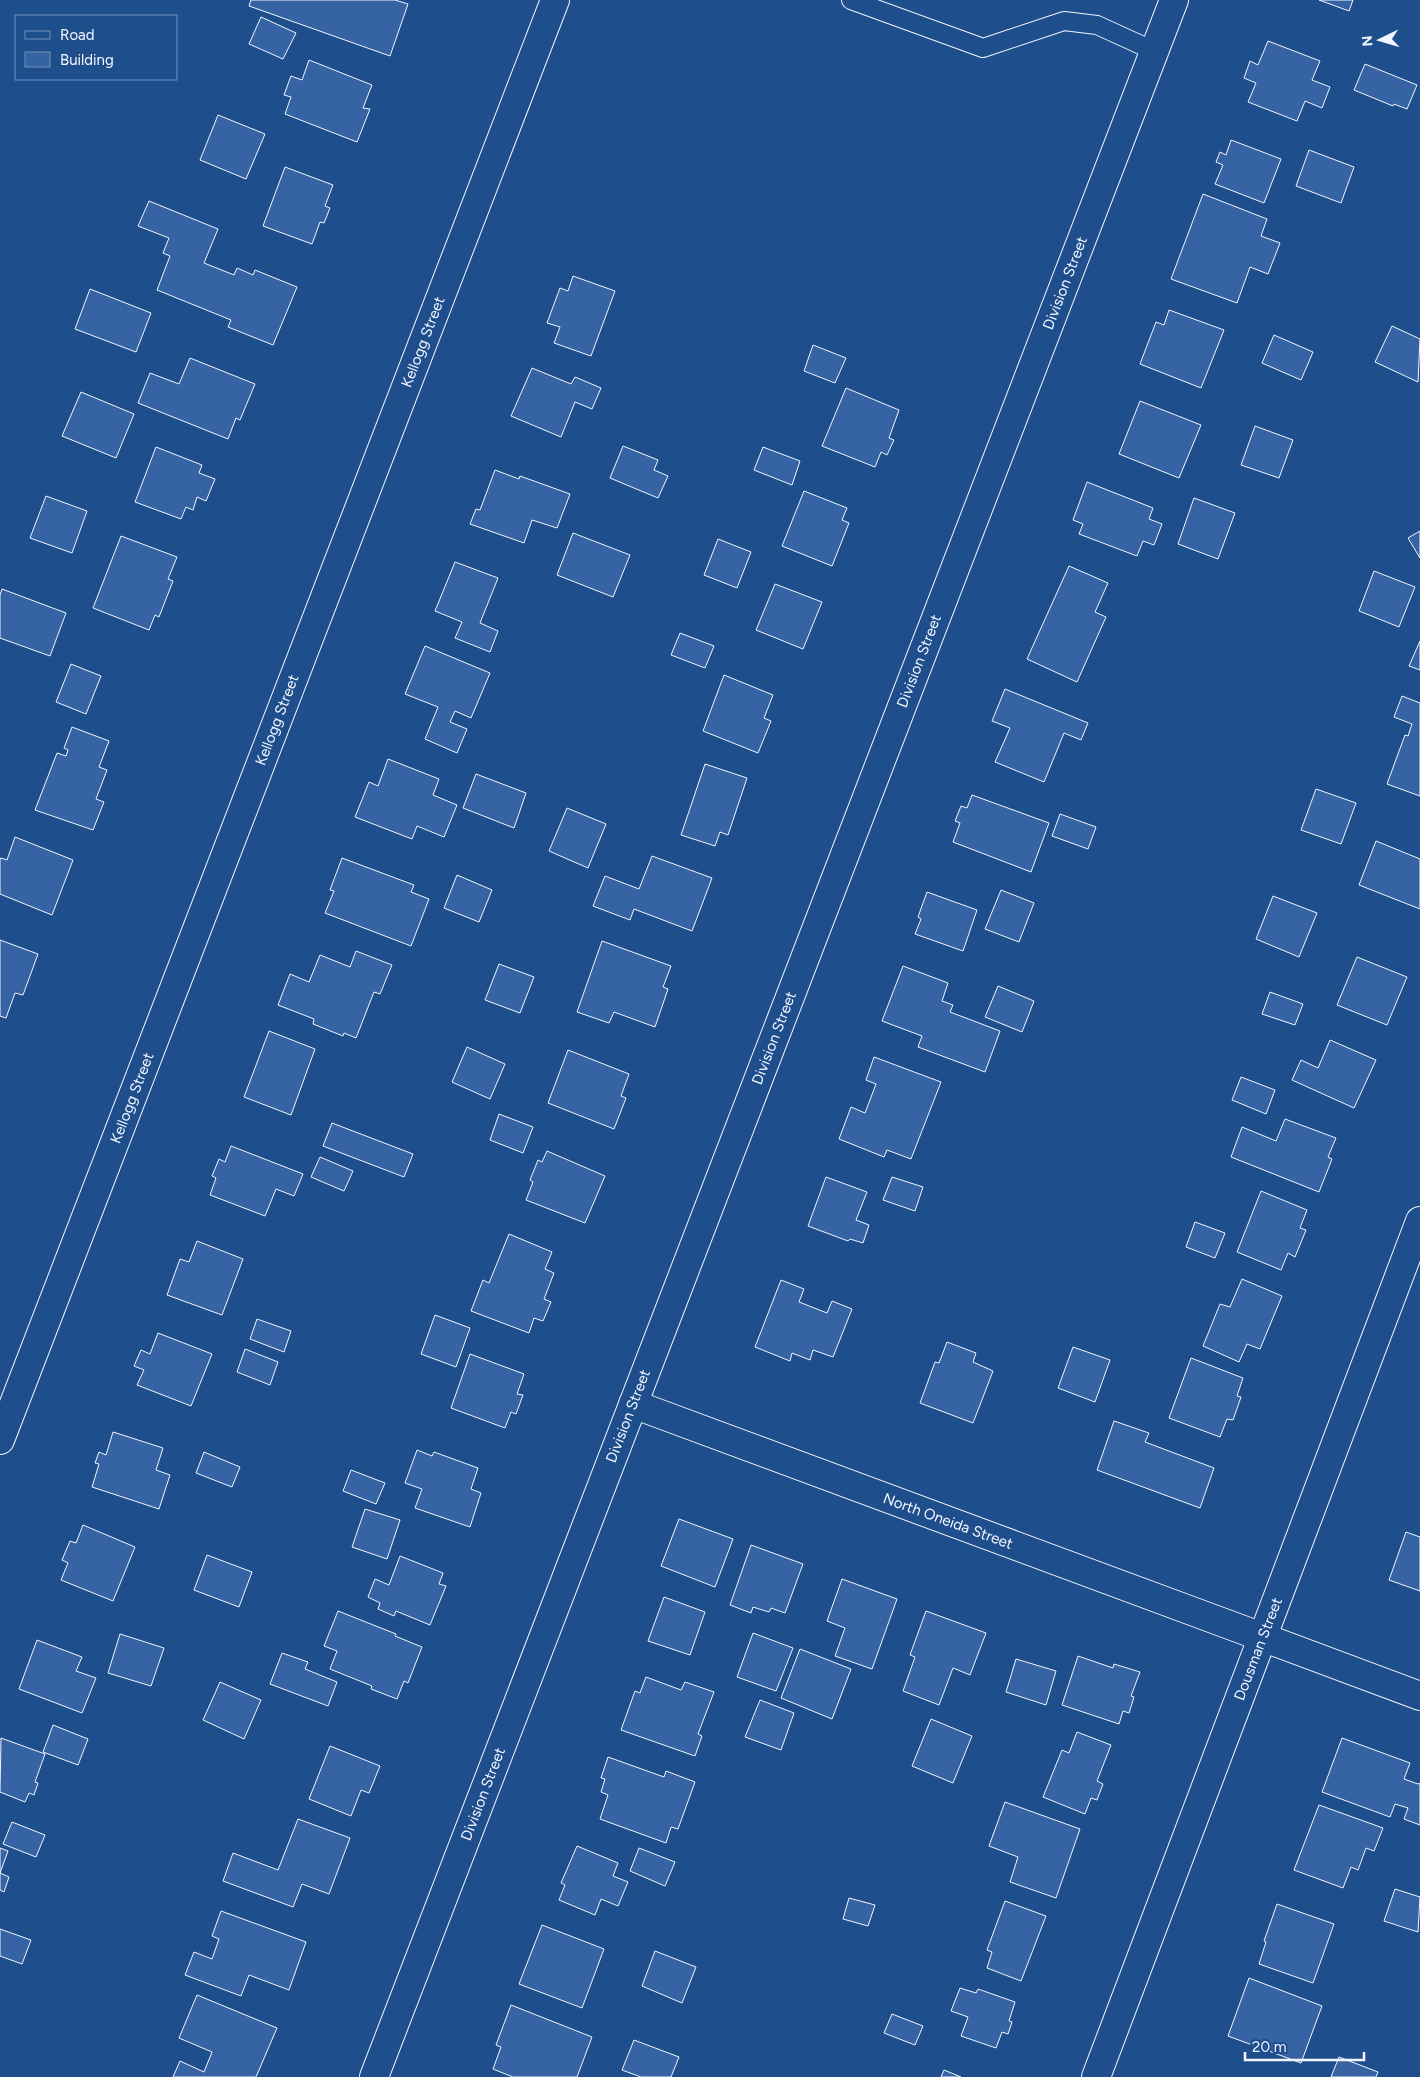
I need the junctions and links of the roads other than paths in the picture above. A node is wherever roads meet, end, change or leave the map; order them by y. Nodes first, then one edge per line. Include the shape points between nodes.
1 (555, 0) edge
2 (851, 0) edge
3 (1174, 0) edge
4 (1154, 51) junction
5 (1420, 1220) edge
6 (633, 1404) junction
7 (0, 1440) edge
8 (1262, 1637) junction
9 (1420, 1696) edge
10 (374, 2077) edge
11 (1096, 2077) edge

1 - 7 street, Kellogg Street
2 - 4 lane via 984,48 1064,21 1096,25
3 - 4 street, Division Street
4 - 6 street, Division Street
5 - 8 street, Dousman Street
6 - 8 street, North Oneida Street
6 - 10 street, Division Street
8 - 9 street, North Oneida Street
8 - 11 street, Dousman Street

